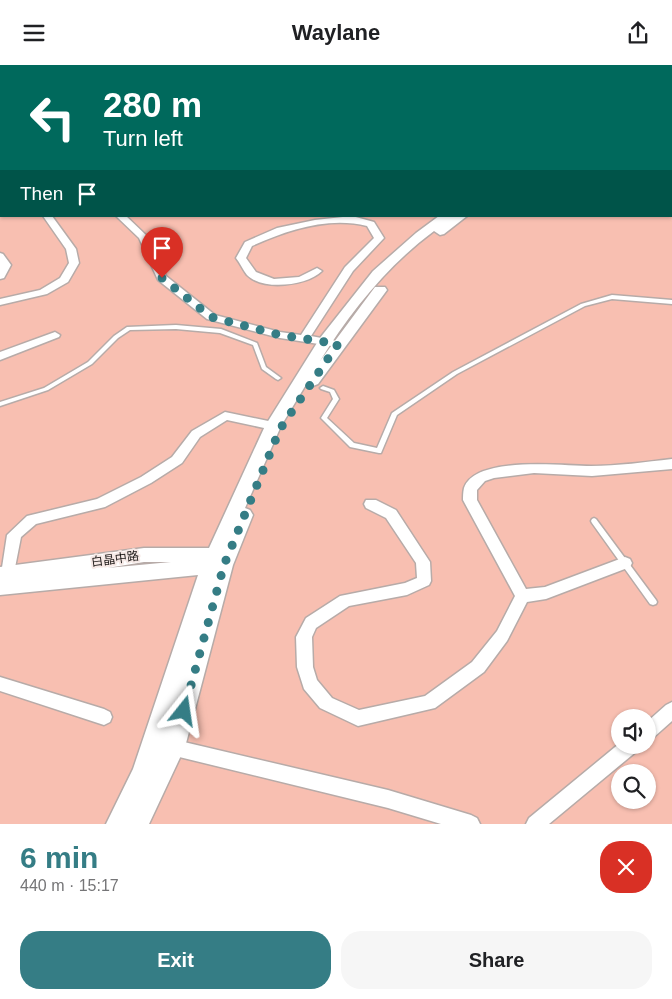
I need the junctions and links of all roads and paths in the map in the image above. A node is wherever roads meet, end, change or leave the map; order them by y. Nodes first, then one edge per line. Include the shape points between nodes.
1 (48, 217) edge
2 (121, 217) edge
3 (446, 217) edge
4 (459, 217) edge
5 (0, 256) edge
6 (317, 271) dead end
7 (0, 276) edge
8 (0, 302) edge
9 (672, 302) edge
10 (55, 335) dead end
11 (305, 338) junction
12 (332, 342) junction
13 (0, 356) edge
14 (278, 378) dead end
15 (324, 388) dead end
16 (0, 404) edge
17 (273, 426) junction
18 (672, 464) edge
19 (371, 504) dead end
20 (594, 521) dead end
21 (219, 560) junction
22 (625, 563) junction
23 (3, 579) edge
24 (522, 596) junction
25 (653, 602) dead end
26 (0, 684) edge
27 (672, 710) edge
28 (104, 717) dead end
29 (656, 724) edge
30 (152, 743) junction
31 (174, 747) junction
32 (620, 754) edge
33 (118, 824) edge
34 (137, 824) edge
35 (471, 824) edge
36 (535, 824) edge

1 - 8 street via 71,249 74,263 64,280 43,292
2 - 11 street via 143,237 162,278 211,317 280,335
3 - 12 street via 378,273
4 - 12 street via 446,225 389,278
5 - 7 street via 6,265
6 - 11 street via 300,280 273,282 252,274 241,258 248,245 280,230 352,219 371,224 379,238 349,269
9 - 15 lane via 612,297 583,305 455,373 394,414 379,451 352,445 324,418 336,399 332,391
10 - 13 street
11 - 12 street
12 - 17 street
12 - 21 street via 280,429
14 - 16 lane via 264,368 255,344 221,331 176,327 130,328 90,363 54,384
17 - 21 street
17 - 23 street via 225,416 196,434 177,460 146,480 100,503 32,520 14,535
18 - 24 street via 592,471 534,468 493,473 480,478 470,489 470,501
19 - 24 street via 390,514 396,522 423,562 424,581 407,589 345,600 311,623 304,637 305,667 310,684 326,703 358,718 428,703 478,667 502,636
20 - 22 lane
21 - 23 street, 白晶中路 via 109,575
21 - 30 street
21 - 31 street
22 - 24 street via 546,593
22 - 25 lane
26 - 28 street
27 - 29 street
30 - 31 street
30 - 33 street via 143,772
31 - 34 street
31 - 35 street via 388,799
32 - 36 street

